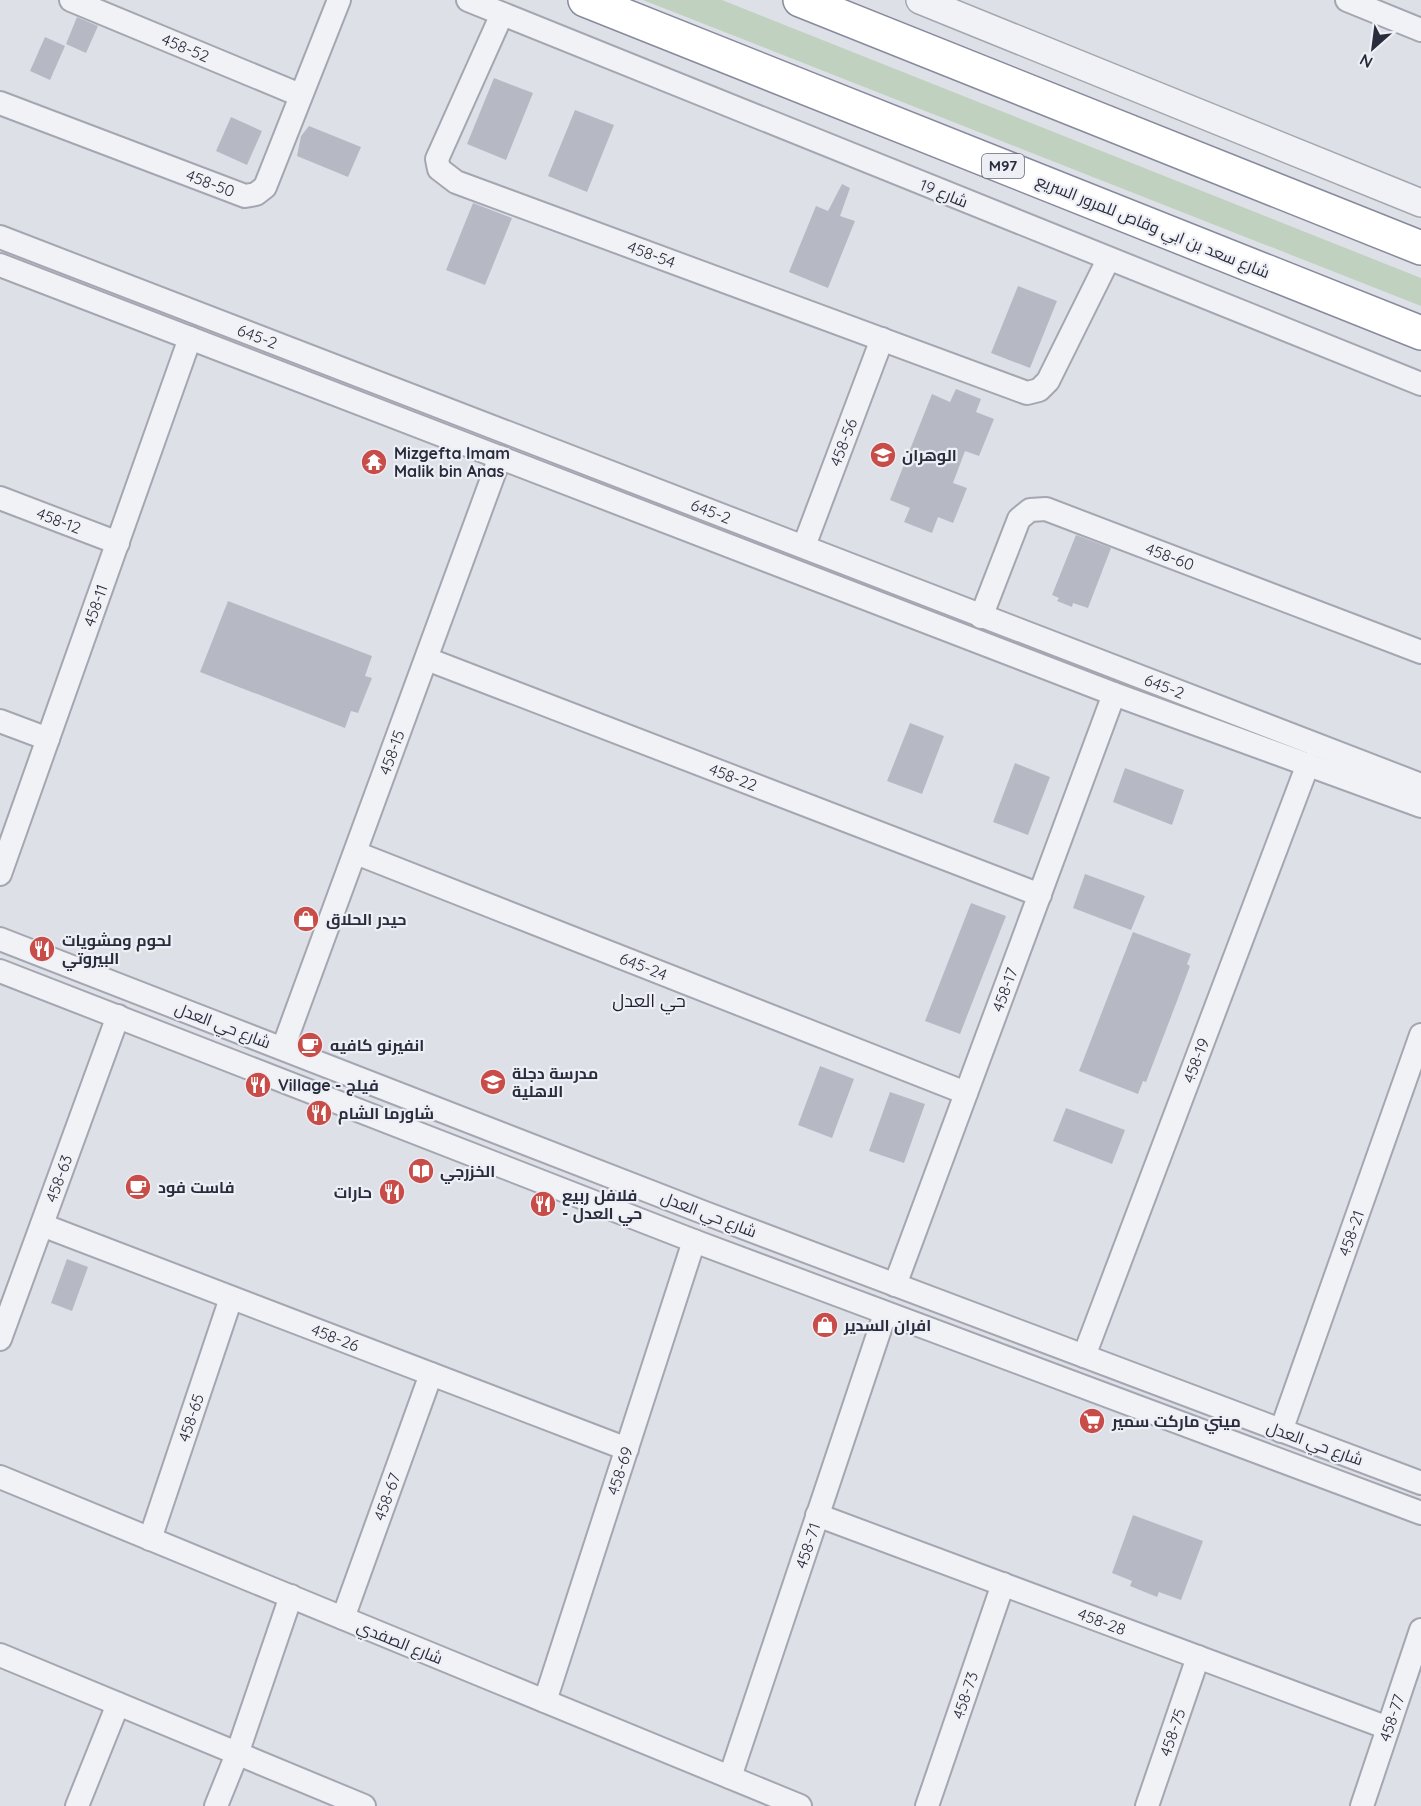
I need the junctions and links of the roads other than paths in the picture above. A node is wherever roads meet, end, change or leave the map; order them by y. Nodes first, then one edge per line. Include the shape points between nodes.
1 (71, 0) edge
2 (339, 0) edge
3 (468, 0) edge
4 (585, 0) edge
5 (800, 0) edge
6 (920, 0) edge
7 (1347, 0) edge
8 (502, 14) junction
9 (1421, 30) edge
10 (300, 95) junction
11 (0, 103) edge
12 (1421, 203) edge
13 (0, 237) edge
14 (1421, 248) edge
15 (1108, 260) junction
16 (0, 266) edge
17 (1421, 333) edge
18 (190, 338) junction
19 (882, 339) junction
20 (1421, 384) edge
21 (500, 457) junction
22 (0, 498) edge
23 (118, 543) junction
24 (804, 546) junction
25 (981, 617) junction
26 (1421, 652) edge
27 (427, 659) junction
28 (1114, 694) junction
29 (0, 721) edge
30 (48, 739) junction
31 (1308, 764) junction
32 (1421, 785) edge
33 (1421, 807) edge
34 (356, 853) junction
35 (0, 874) edge
36 (1040, 895) junction
37 (0, 939) edge
38 (0, 971) edge
39 (118, 1016) junction
40 (1421, 1035) edge
41 (283, 1048) junction
42 (966, 1093) junction
43 (400, 1094) junction
44 (391, 1122) junction
45 (42, 1225) junction
46 (694, 1241) junction
47 (895, 1285) junction
48 (231, 1298) junction
49 (885, 1314) junction
50 (0, 1340) edge
51 (1084, 1356) junction
52 (431, 1374) junction
53 (1281, 1431) junction
54 (627, 1449) junction
55 (0, 1477) edge
56 (1421, 1483) edge
57 (1421, 1513) edge
58 (817, 1515) junction
59 (150, 1539) junction
60 (1003, 1584) junction
61 (291, 1596) junction
62 (344, 1618) junction
63 (1421, 1630) edge
64 (0, 1655) edge
65 (1198, 1657) junction
66 (546, 1701) junction
67 (118, 1704) junction
68 (1388, 1728) junction
69 (237, 1754) junction
70 (730, 1777) junction
71 (77, 1806) edge
72 (216, 1806) edge
73 (364, 1806) edge
74 (800, 1806) edge
75 (927, 1806) edge
76 (1147, 1806) edge
77 (1362, 1806) edge

1 - 10 street, 458-52
2 - 10 street, 458-50
3 - 8 street, شارع 19
4 - 17 highway, شارع سعد بن ابي وقاص للمرور السريع / M97
5 - 14 highway
6 - 12 street
7 - 9 street
8 - 15 street, شارع 19
8 - 19 street, 458-54 via 437,159 439,169 456,182
10 - 11 street, 458-50 via 265,187 245,196
13 - 24 street, 645-2
15 - 19 street, 458-54 via 1048,381 1039,390 1027,393
15 - 20 street, شارع 19
16 - 18 street, 645-2
18 - 21 street, 645-2
18 - 23 street, 458-11
19 - 24 street, 458-56
21 - 27 street, 458-15
21 - 28 street, 645-2
22 - 23 street, 458-12
23 - 30 street, 458-11
24 - 25 street, 645-2
25 - 26 street, 458-60 via 1019,519 1030,510 1046,509
25 - 32 street, 645-2
27 - 34 street, 458-15
27 - 36 street, 458-22
28 - 31 street, 645-2
28 - 36 street, 458-17
29 - 30 street
30 - 35 street, 458-11
31 - 33 street, 645-2
31 - 51 street, 458-19
34 - 41 street, 458-15
34 - 42 street, 645-24
36 - 42 street, 458-17
37 - 41 street, شارع حي العدل
38 - 39 street, شارع حي العدل
39 - 44 street, شارع حي العدل
39 - 45 street, 458-63
40 - 53 street, 458-21
41 - 43 street, شارع حي العدل
42 - 47 street, 458-17
43 - 44 street
43 - 47 street, شارع حي العدل
44 - 46 street, شارع حي العدل
45 - 48 street, 458-26
45 - 50 street, 458-63
46 - 49 street, شارع حي العدل
46 - 54 street, 458-69
47 - 51 street, شارع حي العدل
48 - 52 street, 458-26
48 - 59 street, 458-65
49 - 57 street, شارع حي العدل
49 - 58 street, 458-71
51 - 53 street, شارع حي العدل
52 - 54 street, 458-26
52 - 62 street, 458-67
53 - 56 street, شارع حي العدل
54 - 66 street, 458-69
55 - 59 street, شارع الصفدي
58 - 60 street, 458-28
58 - 70 street, 458-71
59 - 61 street, شارع الصفدي
60 - 65 street, 458-28
60 - 75 street, 458-73
61 - 62 street, شارع الصفدي
61 - 69 street
62 - 66 street, شارع الصفدي
63 - 68 street, 458-77
64 - 67 street
65 - 68 street, 458-28
65 - 76 street, 458-75
66 - 70 street, شارع الصفدي
67 - 69 street
67 - 71 street
68 - 77 street, 458-77
69 - 72 street
69 - 73 street
70 - 74 street, شارع الصفدي

